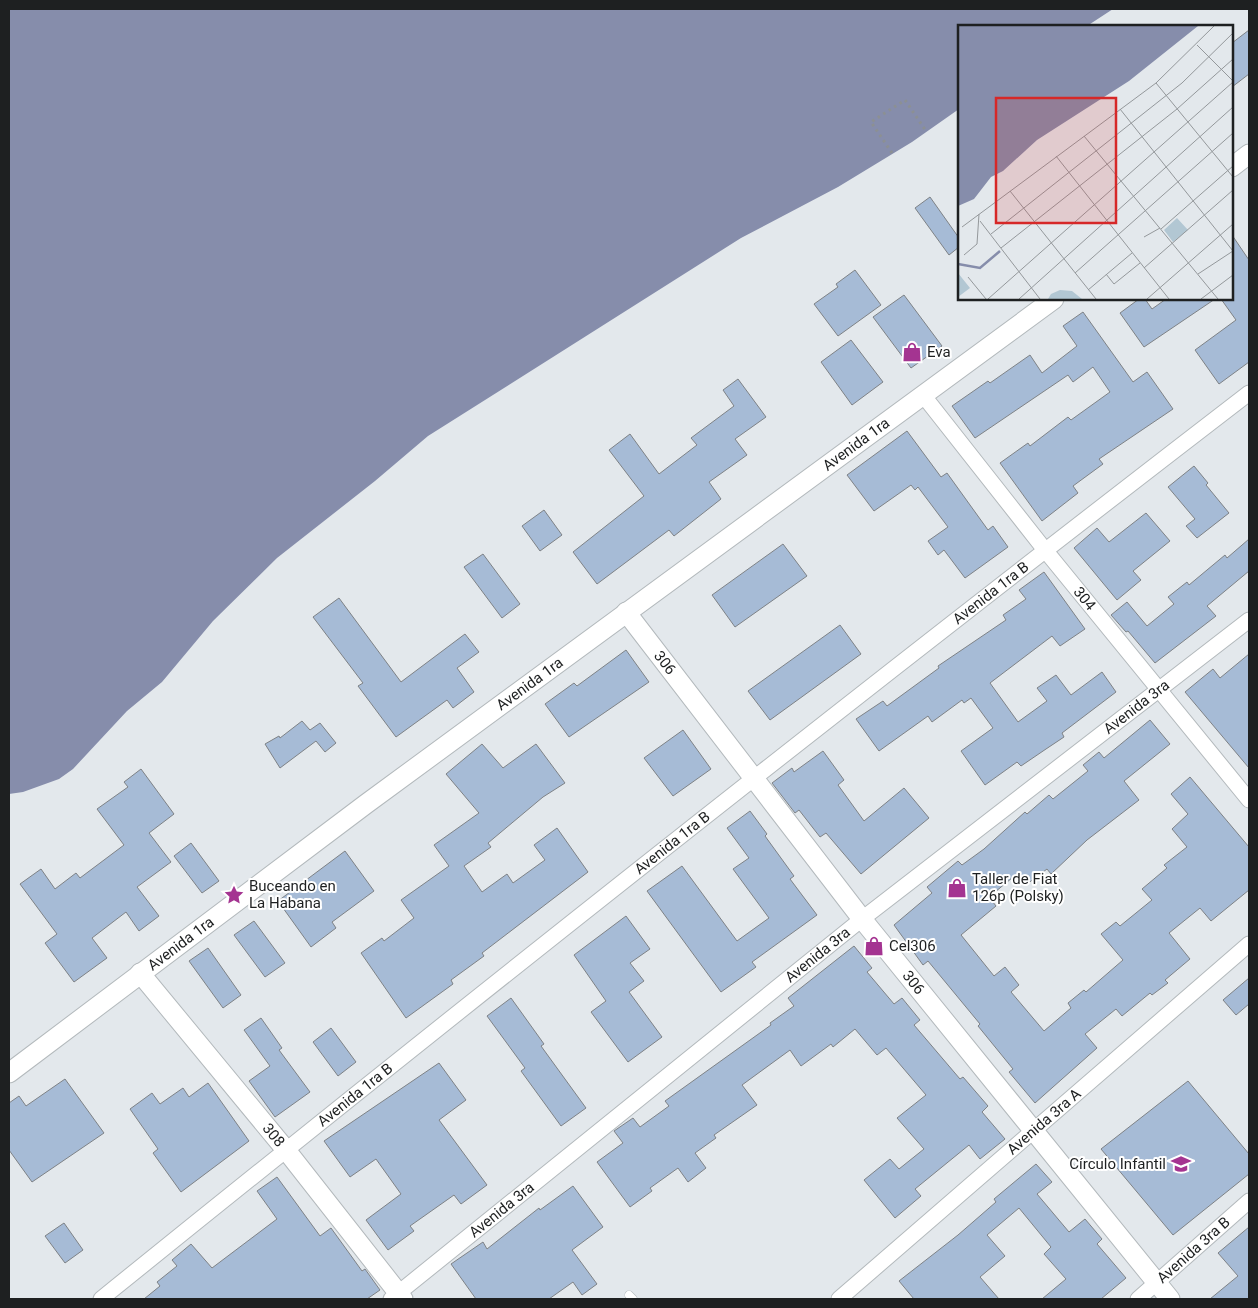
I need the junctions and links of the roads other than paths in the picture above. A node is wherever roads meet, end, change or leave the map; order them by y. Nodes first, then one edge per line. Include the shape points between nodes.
1 (1249, 154) edge
2 (1233, 166) edge
3 (1053, 300) edge
4 (1249, 393) edge
5 (923, 395) junction
6 (1045, 550) junction
7 (626, 612) junction
8 (1249, 620) edge
9 (1160, 690) junction
10 (753, 780) junction
11 (1249, 800) edge
12 (862, 919) junction
13 (1249, 944) edge
14 (140, 973) junction
15 (9, 1074) edge
16 (1032, 1130) junction
17 (286, 1150) junction
18 (1249, 1201) edge
19 (1157, 1282) junction
20 (397, 1297) edge
21 (101, 1299) edge
22 (838, 1299) edge
23 (1138, 1299) edge
24 (1170, 1299) edge

1 - 2 street
3 - 5 street, Avenida 1ra
4 - 6 street, Avenida 1ra B
5 - 6 street, 304
5 - 7 street, Avenida 1ra
6 - 9 street, 304
6 - 10 street, Avenida 1ra B
7 - 10 street, 306
7 - 14 street, Avenida 1ra
8 - 9 street, Avenida 3ra
9 - 11 street, 304
9 - 12 street, Avenida 3ra
10 - 12 street, 306
10 - 17 street, Avenida 1ra B
12 - 16 street, 306
12 - 20 street, Avenida 3ra
13 - 16 street, Avenida 3ra A
14 - 15 street, Avenida 1ra
14 - 17 street, 308
16 - 19 street, 306
16 - 22 street, Avenida 3ra A
17 - 20 street, 308
17 - 21 street, Avenida 1ra B
18 - 19 street, Avenida 3ra B
19 - 23 street, Avenida 3ra B
19 - 24 street, 306

